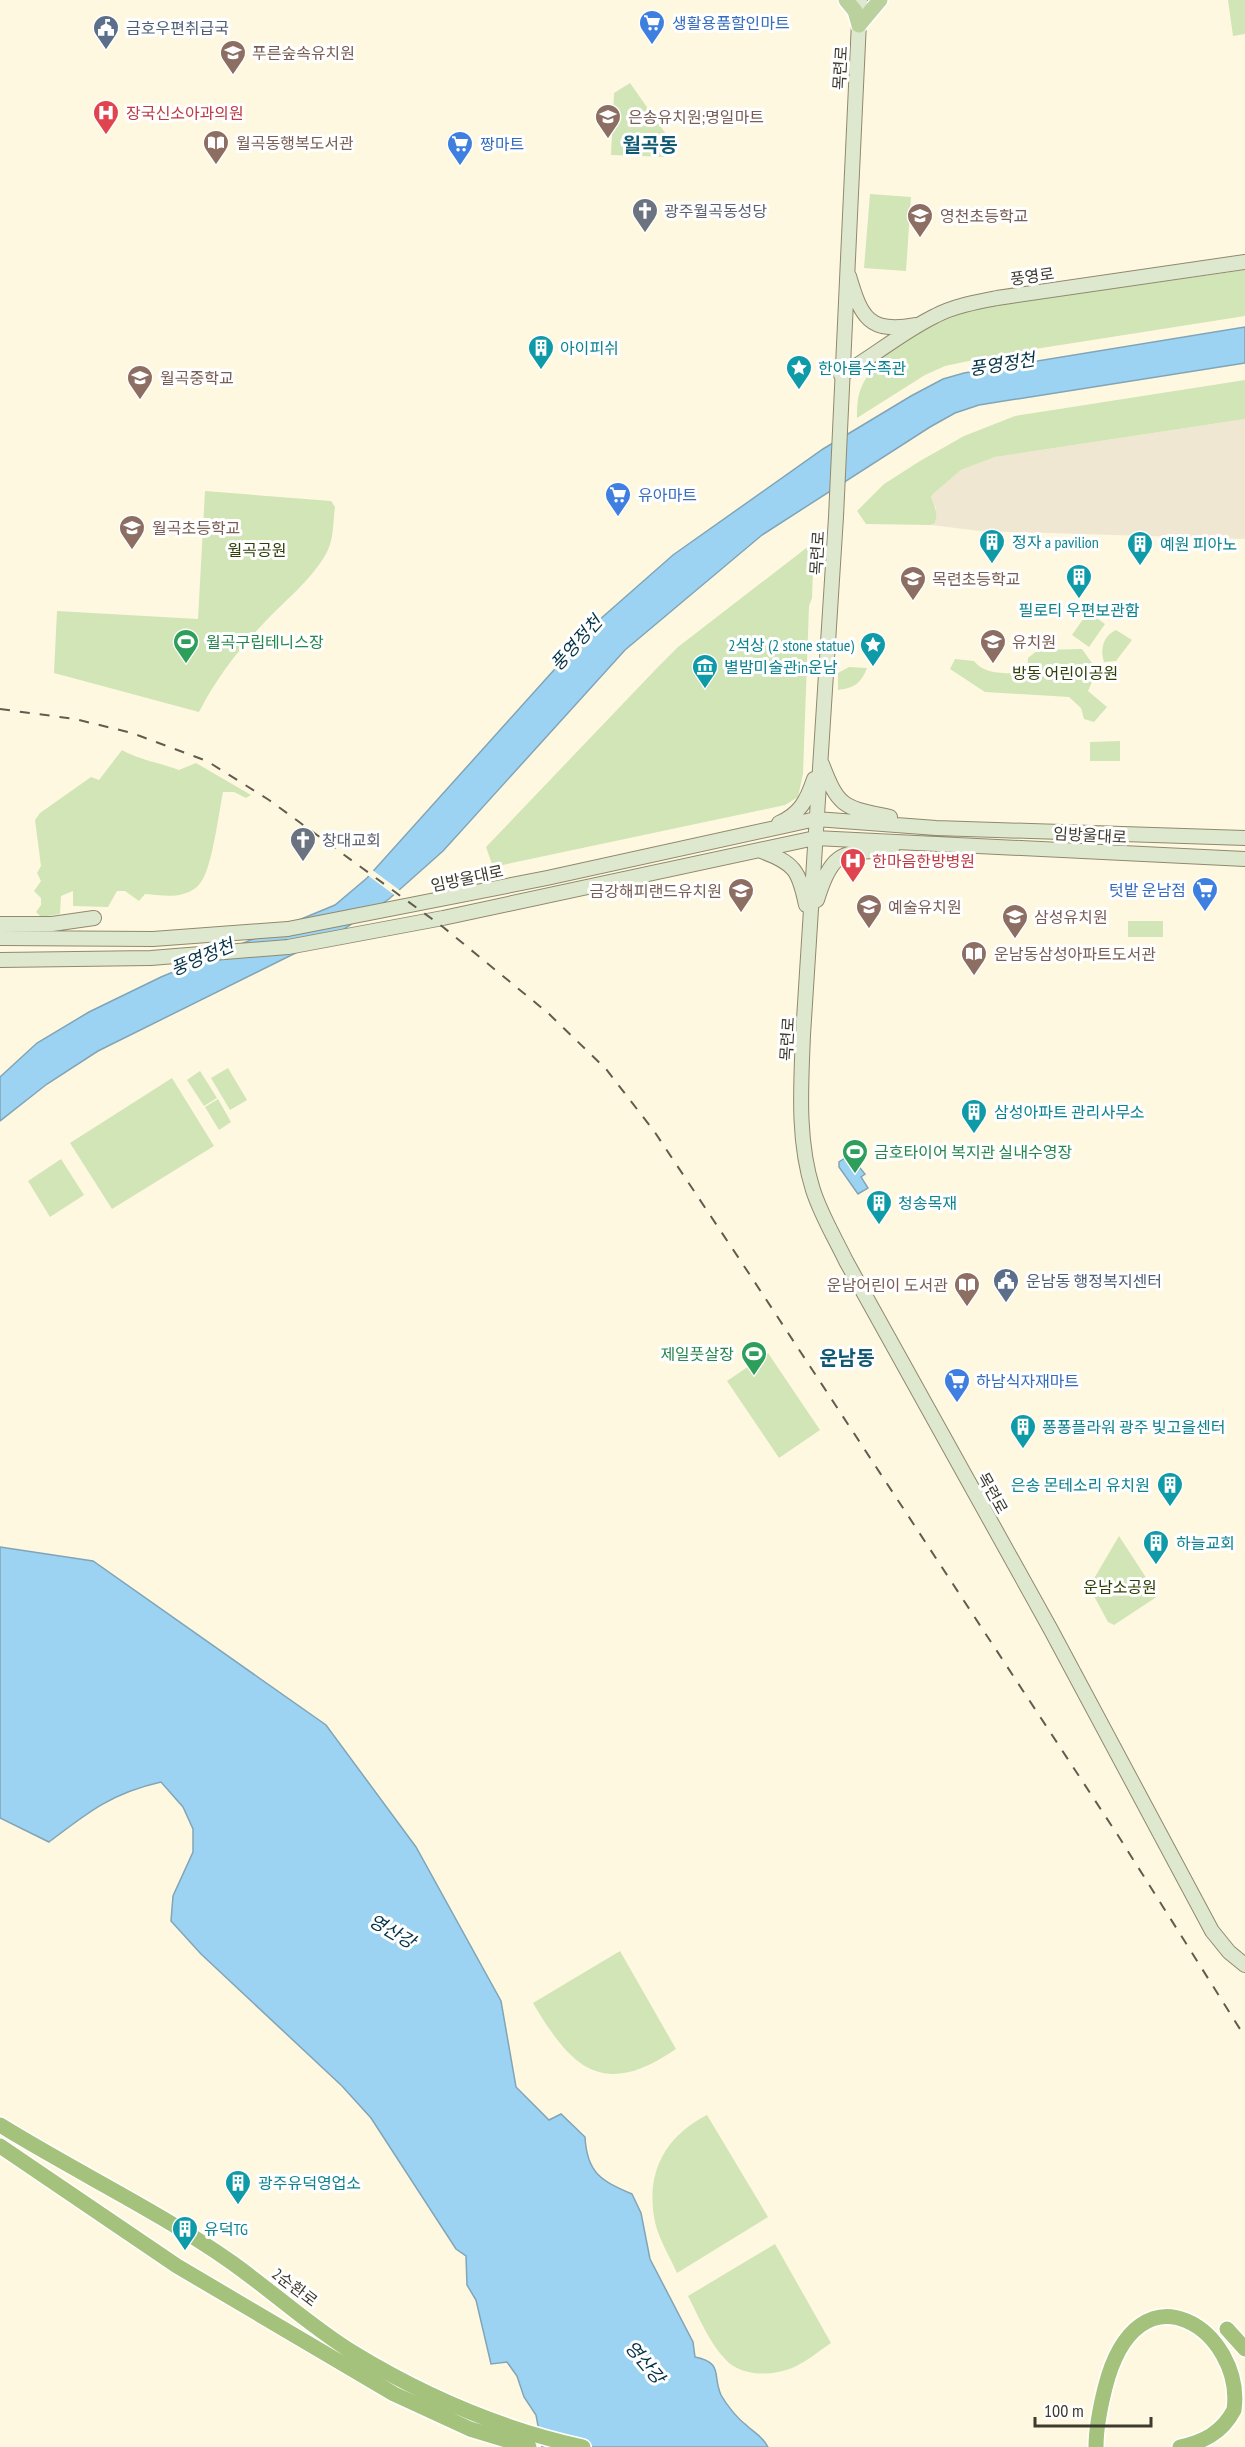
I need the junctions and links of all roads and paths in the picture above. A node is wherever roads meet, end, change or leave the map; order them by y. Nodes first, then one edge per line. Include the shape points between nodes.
1 (846, 0) edge
2 (860, 0) edge
3 (880, 0) edge
4 (859, 26) junction
5 (1245, 262) edge
6 (846, 263) junction
7 (920, 324) junction
8 (841, 375) junction
9 (820, 760) junction
10 (816, 819) junction
11 (936, 828) junction
12 (760, 831) junction
13 (1245, 837) edge
14 (815, 838) junction
15 (934, 844) junction
16 (759, 850) junction
17 (1245, 859) edge
18 (94, 918) dead end
19 (810, 922) junction
20 (0, 924) edge
21 (0, 938) edge
22 (0, 960) edge
23 (1245, 1965) edge
24 (0, 2119) edge
25 (0, 2125) edge
26 (18, 2136) junction
27 (3, 2148) edge
28 (1245, 2349) edge
29 (529, 2447) edge
30 (583, 2447) edge
31 (1090, 2447) edge
32 (1096, 2447) edge
33 (1179, 2447) edge

1 - 4 main road via 855,11
2 - 4 main road, 목련로
3 - 4 main road
4 - 6 main road, 목련로
5 - 7 main road, 풍영로 via 997,298 962,306
6 - 7 main road via 859,308 867,319 884,328
6 - 8 main road, 목련로
7 - 8 main road, 풍영로
8 - 9 main road, 목련로
9 - 10 main road, 목련로
9 - 11 main road via 834,793 847,806
9 - 12 main road via 800,810
10 - 11 main road, 임방울대로
10 - 12 main road, 임방울대로
10 - 14 main road, 목련로
11 - 13 main road, 임방울대로
11 - 15 main road
12 - 21 main road, 임방울대로 via 288,929 153,939
14 - 15 main road, 임방울대로
14 - 16 main road, 임방울대로
14 - 19 main road, 목련로
15 - 17 main road, 임방울대로
15 - 19 main road via 840,856 828,869
16 - 19 main road via 787,861 796,871
16 - 22 main road, 임방울대로 via 288,947 151,958
18 - 20 main road
19 - 23 main road, 목련로 via 801,1102 808,1171 822,1213 1212,1931
24 - 26 highway
25 - 26 highway, 2순환로
26 - 30 highway, 2순환로 via 231,2262 350,2351 436,2398 501,2424
27 - 29 highway via 177,2266 394,2394 470,2429
28 - 31 highway via 1227,2328 1201,2313 1183,2309 1154,2313 1125,2329 1104,2363
32 - 33 highway via 1099,2413 1119,2349 1142,2326 1164,2318 1184,2317 1221,2334 1238,2360 1241,2390 1234,2411 1221,2428 1209,2438

